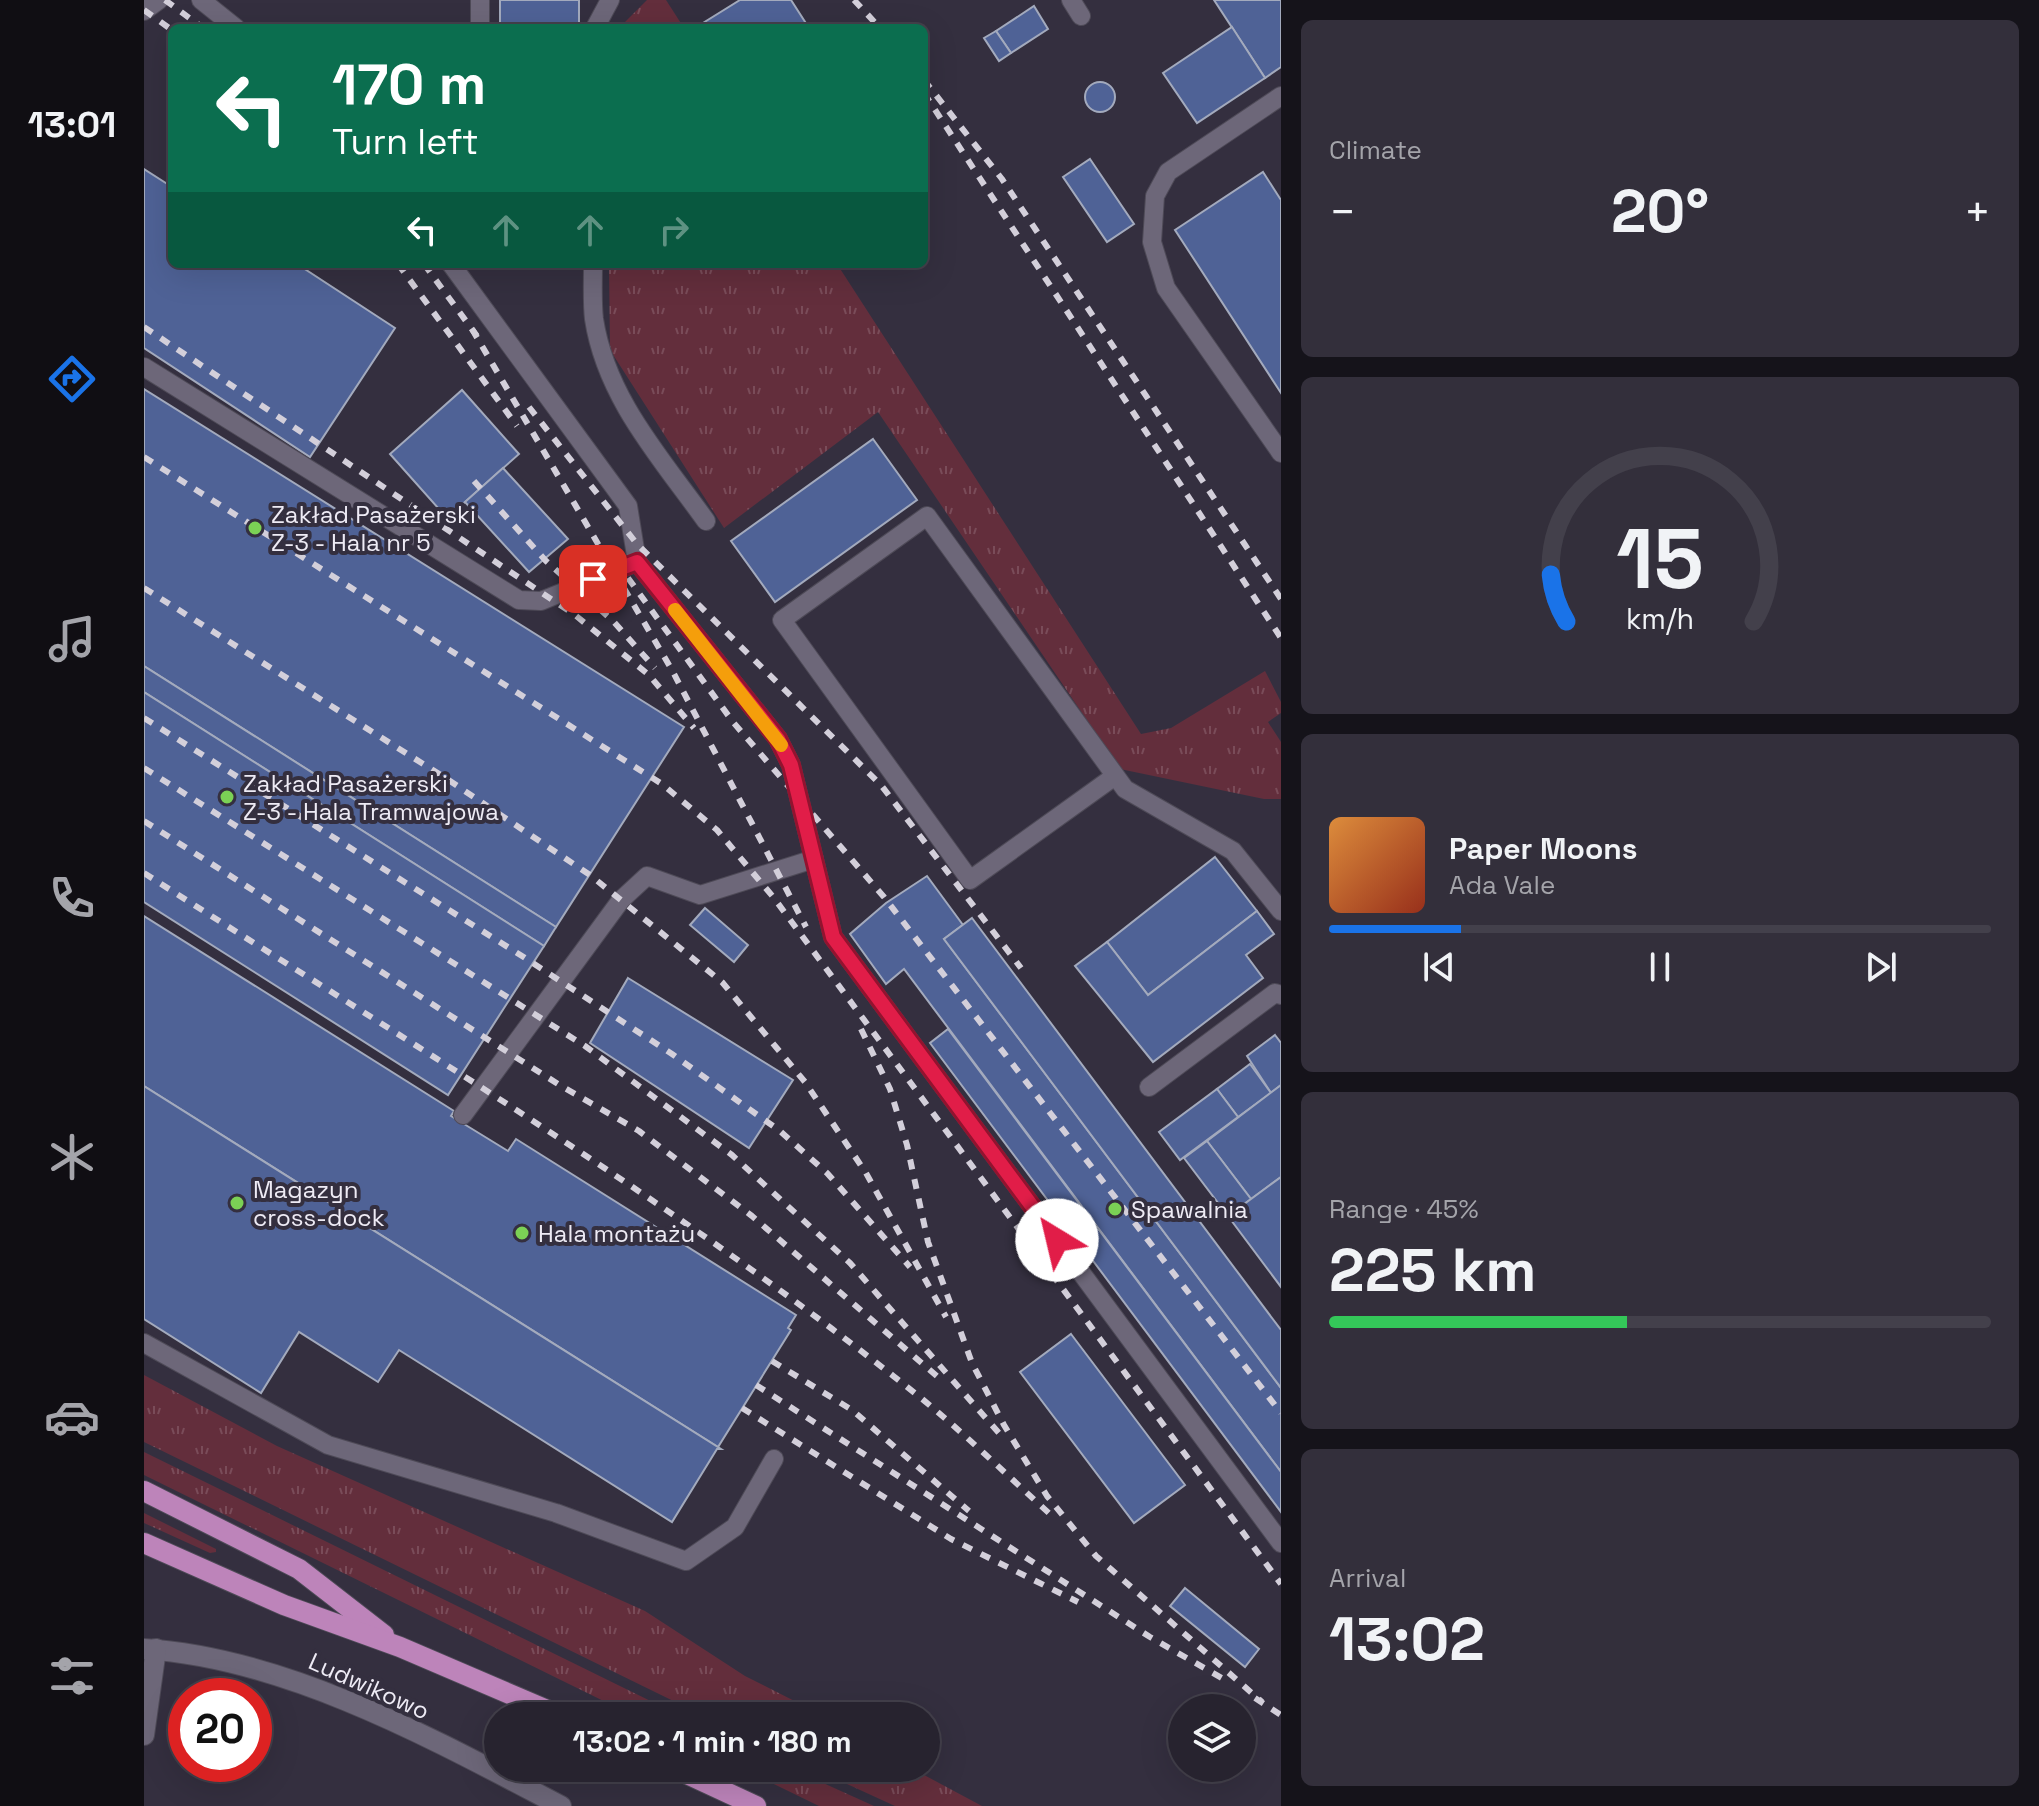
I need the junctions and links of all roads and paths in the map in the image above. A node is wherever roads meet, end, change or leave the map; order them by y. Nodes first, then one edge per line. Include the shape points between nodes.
1 (159, 0) edge
2 (201, 0) edge
3 (480, 0) edge
4 (610, 0) edge
5 (144, 11) edge
6 (231, 24) edge
7 (480, 24) edge
8 (597, 24) edge
9 (1281, 96) edge
10 (454, 268) edge
11 (593, 268) edge
12 (144, 367) edge
13 (1281, 453) edge
14 (706, 521) dead end
15 (637, 562) junction
16 (1115, 776) junction
17 (814, 859) junction
18 (1281, 911) edge
19 (1281, 995) edge
20 (1149, 1087) dead end
21 (463, 1115) dead end
22 (144, 1343) edge
23 (774, 1459) dead end
24 (144, 1491) edge
25 (144, 1543) edge
26 (1281, 1543) edge
27 (400, 1647) junction
28 (150, 1649) edge
29 (528, 1702) edge
30 (144, 1735) edge
31 (704, 1782) edge
32 (561, 1806) edge
33 (756, 1806) edge

1 - 5 lane
2 - 6 lane
3 - 7 lane
4 - 8 lane
9 - 13 lane via 1168,172 1155,196 1152,242 1166,288
10 - 15 lane via 628,506
11 - 14 lane via 594,318 619,398
12 - 15 lane via 519,600 541,601
15 - 17 lane via 778,739 791,765
16 - 16 lane via 970,880 782,620 927,516
16 - 18 lane via 1125,789 1233,851
17 - 21 lane via 700,895 647,876 621,900
17 - 26 lane via 833,937
19 - 20 lane via 1275,993
22 - 23 lane via 328,1445 556,1513 686,1561 735,1527
24 - 27 main road via 299,1569
25 - 27 main road via 284,1605
27 - 29 main road
28 - 30 street
28 - 32 street, Ludwikowo via 297,1682
31 - 33 main road

